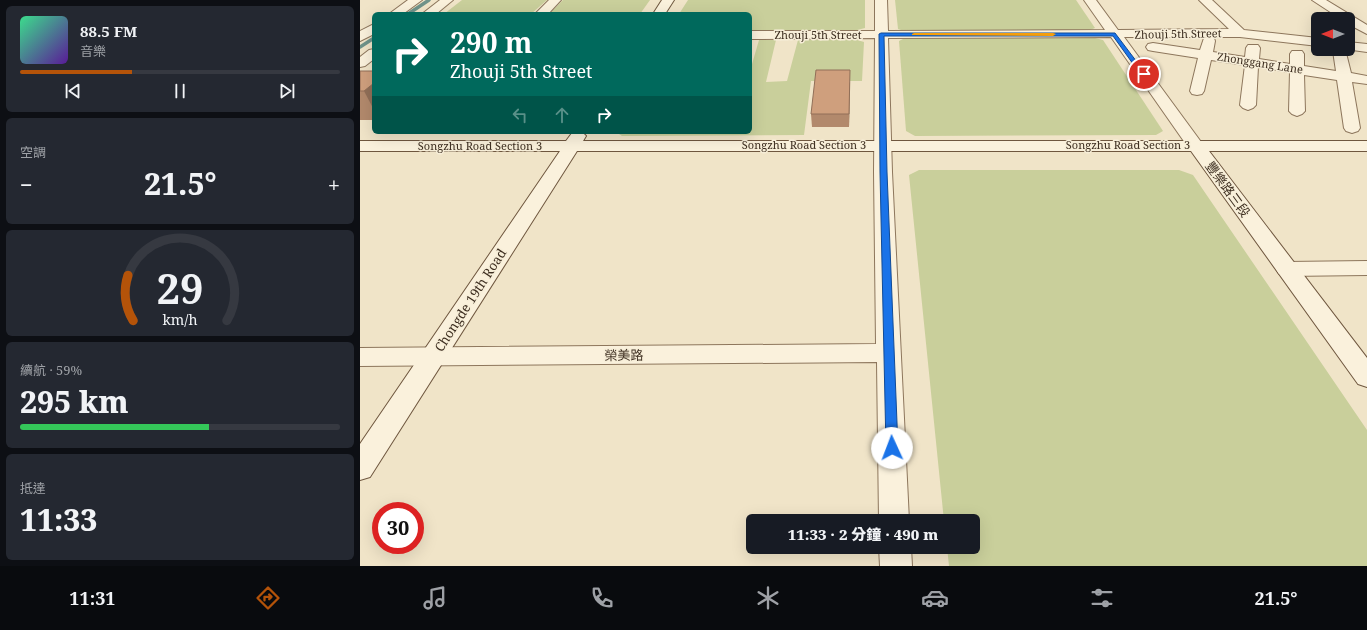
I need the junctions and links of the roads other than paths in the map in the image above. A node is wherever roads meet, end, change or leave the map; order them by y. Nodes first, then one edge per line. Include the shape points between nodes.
1 (416, 0) edge
2 (448, 0) edge
3 (555, 0) edge
4 (668, 0) edge
5 (881, 0) edge
6 (1090, 0) edge
7 (1205, 0) edge
8 (1318, 0) edge
9 (398, 12) edge
10 (431, 12) edge
11 (543, 12) edge
12 (660, 12) edge
13 (372, 29) edge
14 (1367, 30) edge
15 (1240, 33) junction
16 (881, 34) junction
17 (752, 35) edge
18 (1115, 35) junction
19 (360, 38) edge
20 (1209, 40) dead end
21 (1253, 40) dead end
22 (1311, 41) edge
23 (1296, 46) dead end
24 (1355, 48) edge
25 (1367, 48) edge
26 (1156, 50) dead end
27 (372, 55) edge
28 (1206, 55) junction
29 (1344, 56) edge
30 (1252, 62) junction
31 (360, 64) edge
32 (1297, 69) junction
33 (1344, 76) junction
34 (1367, 80) edge
35 (1198, 91) dead end
36 (1248, 105) dead end
37 (1297, 111) dead end
38 (1352, 128) dead end
39 (572, 145) edge
40 (360, 146) edge
41 (1367, 146) edge
42 (884, 151) junction
43 (1200, 151) junction
44 (1367, 156) edge
45 (360, 157) edge
46 (1367, 268) edge
47 (1287, 269) junction
48 (889, 352) junction
49 (433, 356) junction
50 (360, 357) edge
51 (1367, 377) edge
52 (360, 468) edge
53 (894, 514) edge
54 (895, 554) edge
55 (896, 566) edge

1 - 9 street
2 - 10 street
3 - 11 street
4 - 12 street
5 - 16 street
6 - 18 street, 豐樂路三段
7 - 15 street
8 - 14 street
13 - 19 street
15 - 18 street, Zhouji 5th Street
15 - 22 street, Zhouji 5th Street
16 - 17 street, Zhouji 5th Street
16 - 18 street, Zhouji 5th Street
16 - 42 street
18 - 43 street, 豐樂路三段
20 - 28 street
21 - 30 street
23 - 32 street
24 - 25 street
26 - 28 street, Zhonggang Lane
27 - 31 street
28 - 30 street, Zhonggang Lane
28 - 35 street
29 - 33 street
30 - 32 street, Zhonggang Lane
30 - 36 street
32 - 33 street, Zhonggang Lane
32 - 37 street
33 - 34 street, Zhonggang Lane
33 - 38 street
39 - 40 street, Songzhu Road Section 3
39 - 42 street, Songzhu Road Section 3
39 - 45 street, Songzhu Road Section 3
39 - 49 street, Chongde 19th Road
41 - 43 street, Songzhu Road Section 3
42 - 43 street, Songzhu Road Section 3
42 - 48 street
43 - 44 street, Songzhu Road Section 3
43 - 47 street, 豐樂路三段
46 - 47 street
47 - 51 street, 豐樂路三段
48 - 49 street, 榮美路
48 - 53 street
49 - 50 street, 榮美路
49 - 52 street, Chongde 19th Road
54 - 55 street

